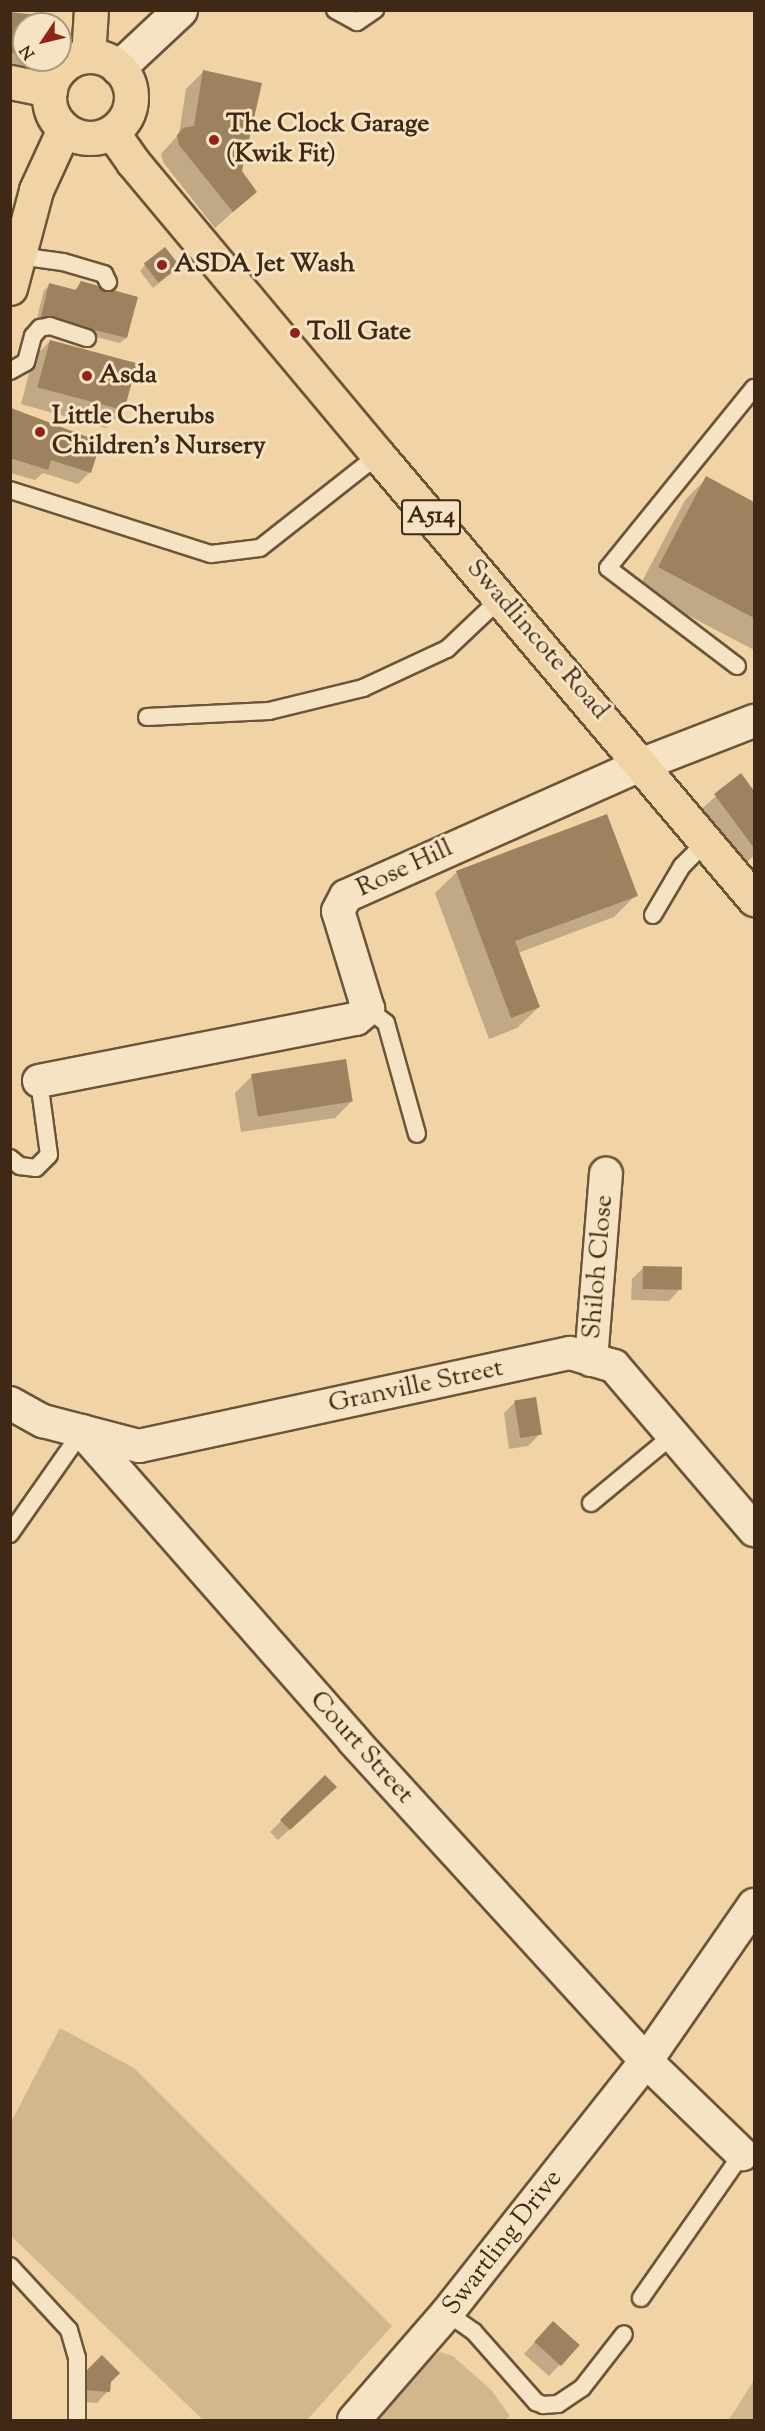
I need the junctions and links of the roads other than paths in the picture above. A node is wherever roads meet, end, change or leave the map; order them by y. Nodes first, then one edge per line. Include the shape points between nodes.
1 (91, 10) edge
2 (180, 10) edge
3 (335, 10) edge
4 (375, 10) edge
5 (88, 56) junction
6 (118, 68) junction
7 (10, 82) edge
8 (50, 90) junction
9 (64, 129) junction
10 (112, 132) junction
11 (19, 256) junction
12 (108, 282) dead end
13 (10, 288) edge
14 (87, 338) dead end
15 (10, 371) edge
16 (754, 388) edge
17 (378, 456) junction
18 (10, 490) edge
19 (501, 598) junction
20 (737, 666) dead end
21 (147, 717) dead end
22 (754, 721) edge
23 (643, 764) junction
24 (706, 842) junction
25 (754, 898) edge
26 (653, 915) dead end
27 (368, 1008) junction
28 (39, 1081) joint
29 (417, 1134) dead end
30 (10, 1158) edge
31 (606, 1174) dead end
32 (591, 1360) junction
33 (10, 1403) edge
34 (82, 1431) junction
35 (674, 1436) junction
36 (591, 1503) dead end
37 (754, 1530) edge
38 (10, 1534) edge
39 (754, 1905) edge
40 (646, 2061) junction
41 (742, 2154) joint
42 (10, 2266) edge
43 (641, 2298) dead end
44 (447, 2313) junction
45 (624, 2334) dead end
46 (77, 2421) edge
47 (354, 2421) edge

1 - 5 main road
2 - 6 street
3 - 4 lane via 357,22
5 - 6 main road via 104,59
5 - 8 main road via 68,63 57,73
6 - 10 main road via 128,81 131,96 127,114
7 - 8 main road
8 - 9 main road via 54,116
9 - 10 main road via 79,137 97,138
9 - 11 main road via 36,190
10 - 17 main road, Swadlincote Road / A514
11 - 12 lane via 63,262 104,274
11 - 13 main road
14 - 15 lane via 50,326 40,328 33,336 26,362
16 - 20 lane via 608,568
17 - 18 lane via 260,548 211,554
17 - 19 main road, Swadlincote Road / A514
19 - 21 lane via 447,650 363,688 269,711
19 - 23 main road, Swadlincote Road / A514
22 - 23 street, Rose Hill
23 - 24 main road, Swadlincote Road / A514
23 - 27 street, Rose Hill via 346,896 338,910
24 - 25 main road, Swadlincote Road / A514
24 - 26 lane via 682,866
27 - 28 street via 356,1019
27 - 29 lane via 386,1023
28 - 30 lane via 49,1155 36,1168 20,1166
31 - 32 street, Shiloh Close
32 - 34 street, Granville Street via 570,1353 139,1446
32 - 35 street, Granville Street via 614,1366
33 - 34 street, Granville Street via 43,1421
34 - 38 lane
34 - 40 street, Court Street via 354,1741
35 - 36 lane
35 - 37 street, Granville Street
39 - 40 street, Swartling Drive
40 - 41 street, Court Street
40 - 44 street, Swartling Drive
41 - 43 lane
42 - 46 lane via 69,2330 77,2358
44 - 45 lane via 474,2332 536,2402 543,2405 558,2404 582,2388
44 - 47 street, Swartling Drive

